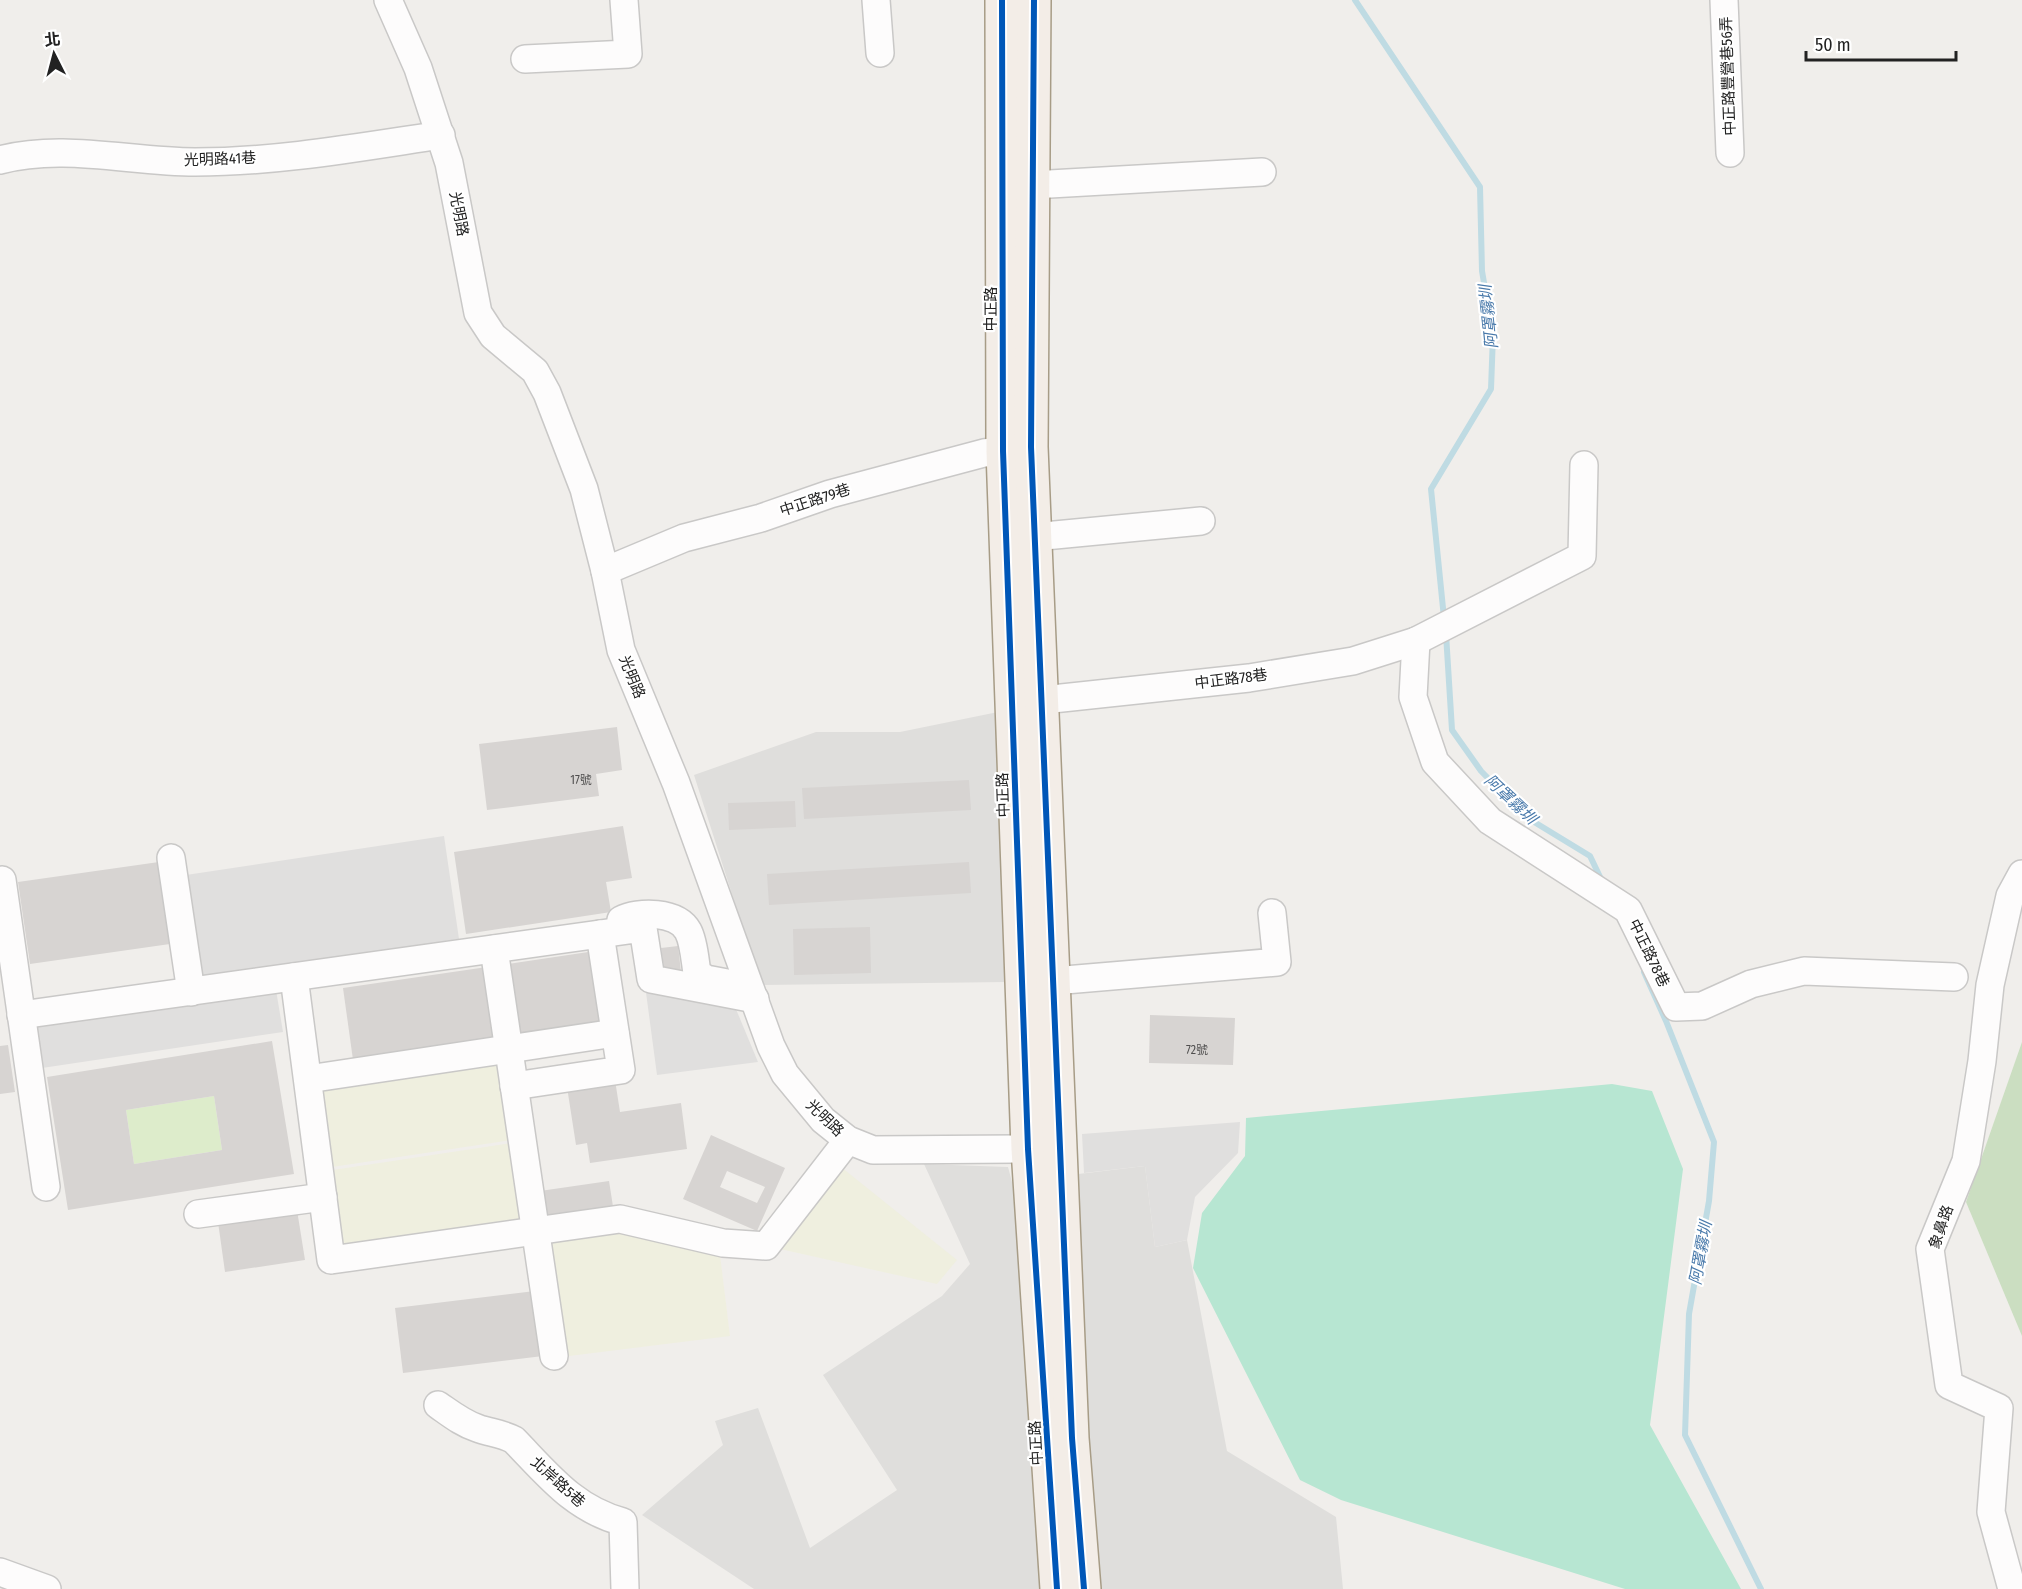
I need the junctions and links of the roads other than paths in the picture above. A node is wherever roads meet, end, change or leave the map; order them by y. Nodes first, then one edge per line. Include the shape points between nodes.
1 (388, 0) edge
2 (624, 0) edge
3 (876, 0) edge
4 (1002, 0) edge
5 (1034, 0) edge
6 (1724, 0) edge
7 (880, 53) dead end
8 (525, 59) dead end
9 (441, 135) junction
10 (1730, 153) dead end
11 (0, 160) edge
12 (1263, 172) dead end
13 (1032, 184) junction
14 (1017, 449) junction
15 (1584, 465) dead end
16 (1201, 521) dead end
17 (1034, 537) junction
18 (605, 571) junction
19 (1416, 640) junction
20 (1043, 700) junction
21 (171, 858) dead end
22 (2022, 874) edge
23 (2, 880) dead end
24 (1272, 913) dead end
25 (604, 934) junction
26 (6, 949) edge
27 (494, 949) junction
28 (294, 977) junction
29 (1954, 977) dead end
30 (1053, 981) junction
31 (191, 992) junction
32 (753, 993) junction
33 (15, 1028) edge
34 (615, 1033) junction
35 (509, 1050) junction
36 (308, 1079) junction
37 (514, 1086) junction
38 (848, 1140) junction
39 (1044, 1147) junction
40 (46, 1187) dead end
41 (323, 1197) junction
42 (198, 1214) dead end
43 (536, 1231) junction
44 (554, 1356) dead end
45 (438, 1405) dead end
46 (0, 1572) edge
47 (47, 1589) edge
48 (625, 1589) edge
49 (1057, 1589) edge
50 (1084, 1589) edge
51 (2012, 1589) edge

1 - 9 street, 光明路 via 418,68
2 - 8 street via 628,54
3 - 7 street
4 - 14 main road, 中正路
5 - 13 main road, 中正路
6 - 10 street, 中正路豐營巷56弄
9 - 11 street, 光明路41巷 via 326,153 196,162 28,153
9 - 18 street, 光明路 via 450,163 478,313 493,336 536,371 584,489
12 - 13 street
13 - 14 main road, 中正路
14 - 17 main road, 中正路
14 - 18 street, 中正路79巷 via 974,455 830,494 761,518 684,538
14 - 39 main road, 中正路
15 - 19 street, 中正路78巷 via 1582,556
16 - 17 street
17 - 20 main road, 中正路
18 - 32 street, 光明路 via 621,650 676,783
19 - 20 street, 中正路78巷 via 1353,661 1261,676
19 - 29 street, 中正路78巷 via 1413,696 1435,762 1490,821 1628,910 1676,1007 1702,1006 1751,984 1804,970
20 - 30 main road, 中正路
21 - 31 street
22 - 51 street, 象鼻路 via 2010,896 1990,985 1966,1161 1930,1249 1950,1385 1999,1408 1991,1512
23 - 26 street
24 - 30 street via 1277,962
25 - 27 street
25 - 32 street via 643,928 651,979
25 - 32 street via 623,918 636,915 673,920 688,931 701,977
25 - 34 street
26 - 33 street
27 - 28 street
27 - 35 street
28 - 31 street
28 - 36 street
30 - 39 main road, 中正路
31 - 33 street
32 - 38 street, 光明路 via 785,1074 823,1120
33 - 40 street
34 - 35 street
34 - 37 street via 621,1070
35 - 36 street
35 - 37 street
36 - 41 street
37 - 43 street
38 - 39 street, 光明路 via 873,1150
38 - 43 street via 766,1246 723,1243 620,1219
39 - 49 main road, 中正路
39 - 50 main road, 中正路
41 - 42 street
41 - 43 street via 332,1260
43 - 44 street
45 - 48 street, 北岸路5巷 via 460,1421 514,1440 579,1504 602,1517 623,1522
46 - 47 street

